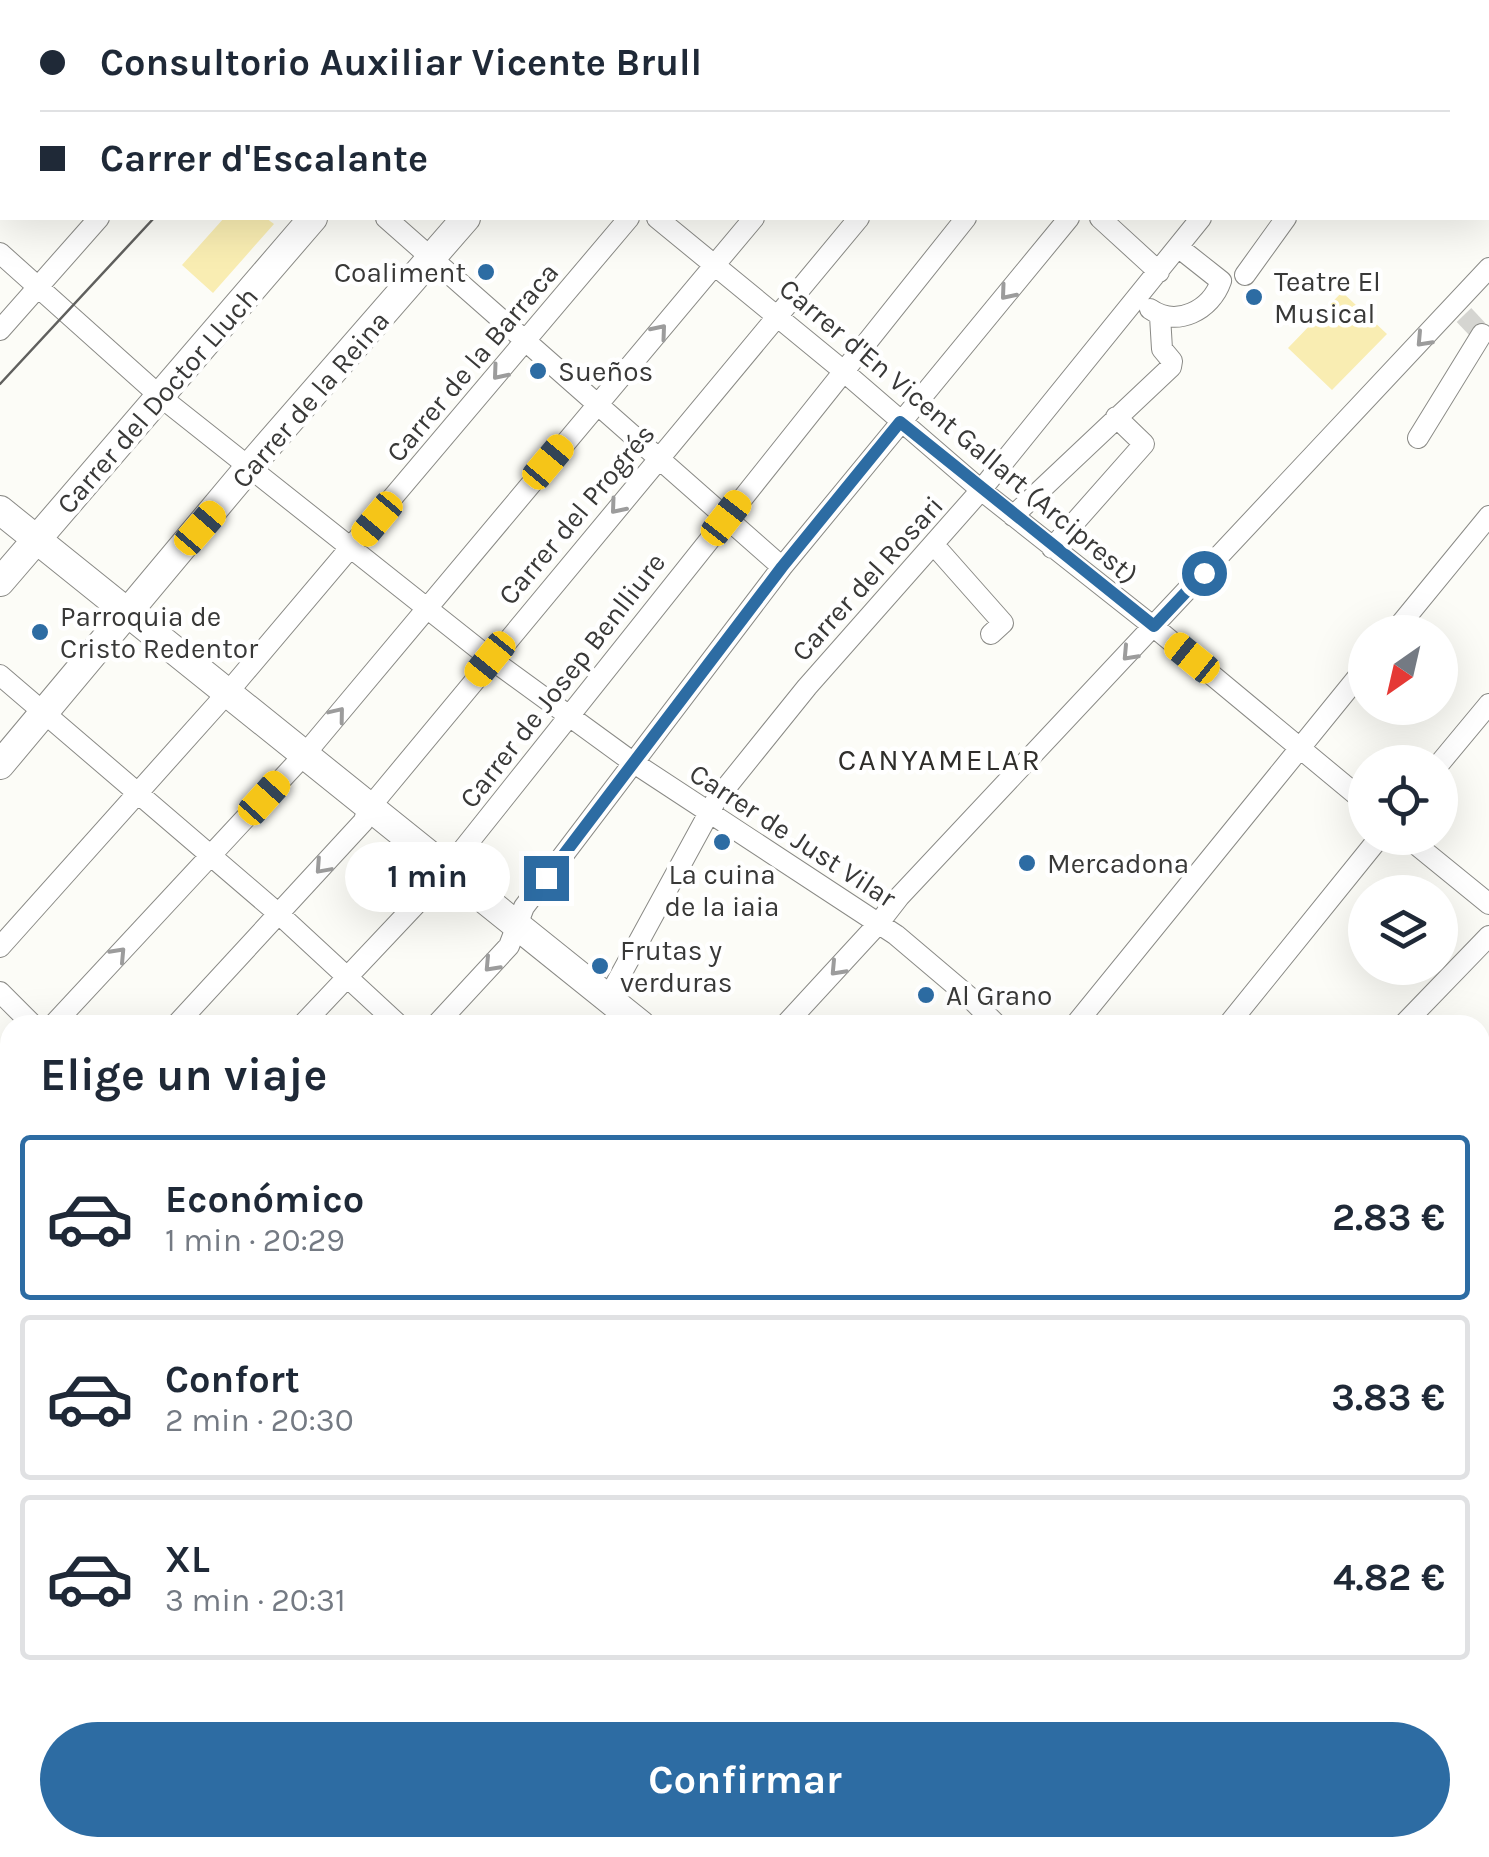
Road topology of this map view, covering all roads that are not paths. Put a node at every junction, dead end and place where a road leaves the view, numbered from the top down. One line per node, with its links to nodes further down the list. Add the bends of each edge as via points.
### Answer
1 (97, 220): 21 (street)
2 (312, 220): 29 (street, Carrer del Doctor Lluch)
3 (388, 220): 16 (street)
4 (464, 220): 16 (street, Carrer de la Reina)
5 (627, 220): 27 (street, Carrer de la Barraca)
6 (659, 220): 17 (street, Carrer d'En Vicent Gallart (Arciprest))
7 (752, 220): 17 (street)
8 (857, 220): 23 (street, Carrer del Progrés)
9 (964, 220): 28 (street, Carrer de Josep Benlliure)
10 (1067, 220): 32 (street, one-way to 32)
11 (1102, 220): 19 (street)
12 (1198, 220): 14 (street, Carrer del Rosari)
13 (1285, 220): 20 (street)
14 (1178, 247): 19 (street, Carrer del Rosari); 24 (street, via 1221,280 1194,312)
15 (0, 253): 21 (street, Carrer de Just Vilar)
16 (432, 258): 27 (street); 35 (street, Carrer de la Reina)
17 (714, 266): 23 (street, Carrer d'En Vicent Gallart (Arciprest)); 30 (street, one-way to 17)
18 (1489, 268): 50 (street, one-way to 50, via 1460,310)
19 (1159, 272): 22 (street, Carrer del Rosari)
20 (1245, 275)
21 (38, 285): 25 (street); 29 (street, Carrer de Just Vilar)
22 (1136, 299): 24 (street); 36 (street, Carrer del Rosari)
23 (776, 316): 28 (street, Carrer d'En Vicent Gallart (Arciprest)); 34 (street, Carrer del Progrés)
24 (1160, 316): 31 (street, via 1162,349 1171,367)
25 (0, 330)
26 (1482, 334): 33 (street)
27 (526, 341): 30 (street); 44 (street, Carrer de la Barraca, one-way to 44)
28 (842, 372): 32 (street, Carrer d'En Vicent Gallart (Arciprest)); 40 (street, Carrer de Josep Benlliure)
29 (162, 398): 35 (street, Carrer de Just Vilar); 41 (street, Carrer del Doctor Lluch)
30 (597, 404): 34 (street); 47 (street)
31 (1116, 418): 38 (street); 43 (street, via 1144,444)
32 (900, 422): 36 (street, Carrer d'En Vicent Gallart (Arciprest)); 45 (street)
33 (1418, 438)
34 (658, 458): 40 (street); 52 (street, Carrer del Progrés, one-way to 52)
35 (250, 466): 44 (street, Carrer de Just Vilar); 48 (street, Carrer de la Reina)
36 (981, 490): 38 (street, Carrer d'En Vicent Gallart (Arciprest)); 42 (street, Carrer del Rosari)
37 (0, 510): 41 (street)
38 (1012, 516): 43 (street, Carrer d'En Vicent Gallart (Arciprest))
39 (1489, 516): 49 (street)
40 (726, 518): 45 (street); 58 (street, Carrer de Josep Benlliure)
41 (36, 539): 46 (street, Carrer del Doctor Lluch); 48 (street)
42 (934, 545): 51 (street, via 1003,623); 67 (street, Carrer del Rosari, via 807,687)
43 (1052, 548): 50 (street, Carrer d'En Vicent Gallart (Arciprest))
44 (352, 549): 47 (street, Carrer de Just Vilar); 55 (street, Carrer de la Barraca)
45 (782, 567): 62 (street)
46 (0, 582)
47 (425, 608): 52 (street, Carrer de Just Vilar); 61 (street, one-way to 47)
48 (128, 612): 55 (street); 57 (street, Carrer de la Reina)
49 (1408, 615)
50 (1154, 626): 60 (street, Carrer d'En Vicent Gallart (Arciprest)); 74 (street, one-way to 74)
51 (991, 634)
52 (490, 659): 58 (street, Carrer de Just Vilar); 66 (street, Carrer del Progrés)
53 (0, 676): 57 (street)
54 (1348, 689): 60 (street)
55 (230, 692): 61 (street); 65 (street, Carrer de la Barraca)
56 (1489, 704): 59 (street)
57 (44, 713): 63 (street, Carrer de la Reina); 65 (street)
58 (568, 718): 62 (street, Carrer de Just Vilar); 71 (street, Carrer de Josep Benlliure)
59 (1455, 745)
60 (1300, 747): 64 (street, Carrer d'En Vicent Gallart (Arciprest)); 90 (street)
61 (305, 754): 66 (street); 70 (street)
62 (632, 761): 67 (street, Carrer de Just Vilar); 75 (street, via 524,907)
63 (0, 765)
64 (1348, 788)
65 (138, 793): 70 (street); 77 (street, Carrer de la Barraca)
66 (370, 807): 71 (street); 73 (street, Carrer del Progrés, one-way to 73)
67 (708, 812): 74 (street, Carrer de Just Vilar); 80 (street, Carrer del Rosari)
68 (1365, 855): 91 (street)
69 (1429, 855): 72 (street)
70 (212, 856): 73 (street); 82 (street, one-way to 70)
71 (447, 869): 75 (street); 78 (street, Carrer de Josep Benlliure)
72 (1489, 904)
73 (280, 915): 78 (street); 83 (street, Carrer del Progrés)
74 (878, 924): 88 (street, one-way to 88); 89 (street, Carrer de Just Vilar)
75 (518, 926): 80 (street); 86 (street, one-way to 86, via 509,946)
76 (1489, 936): 92 (street)
77 (0, 947)
78 (347, 977): 84 (street, Carrer de Josep Benlliure); 85 (street)
79 (0, 992): 81 (street)
80 (608, 998): 87 (street)
81 (23, 1015)
82 (61, 1015)
83 (185, 1015)
84 (311, 1015)
85 (388, 1015)
86 (445, 1015)
87 (629, 1015)
88 (794, 1015)
89 (987, 1015)
90 (1082, 1015)
91 (1236, 1015)
92 (1413, 1015)

